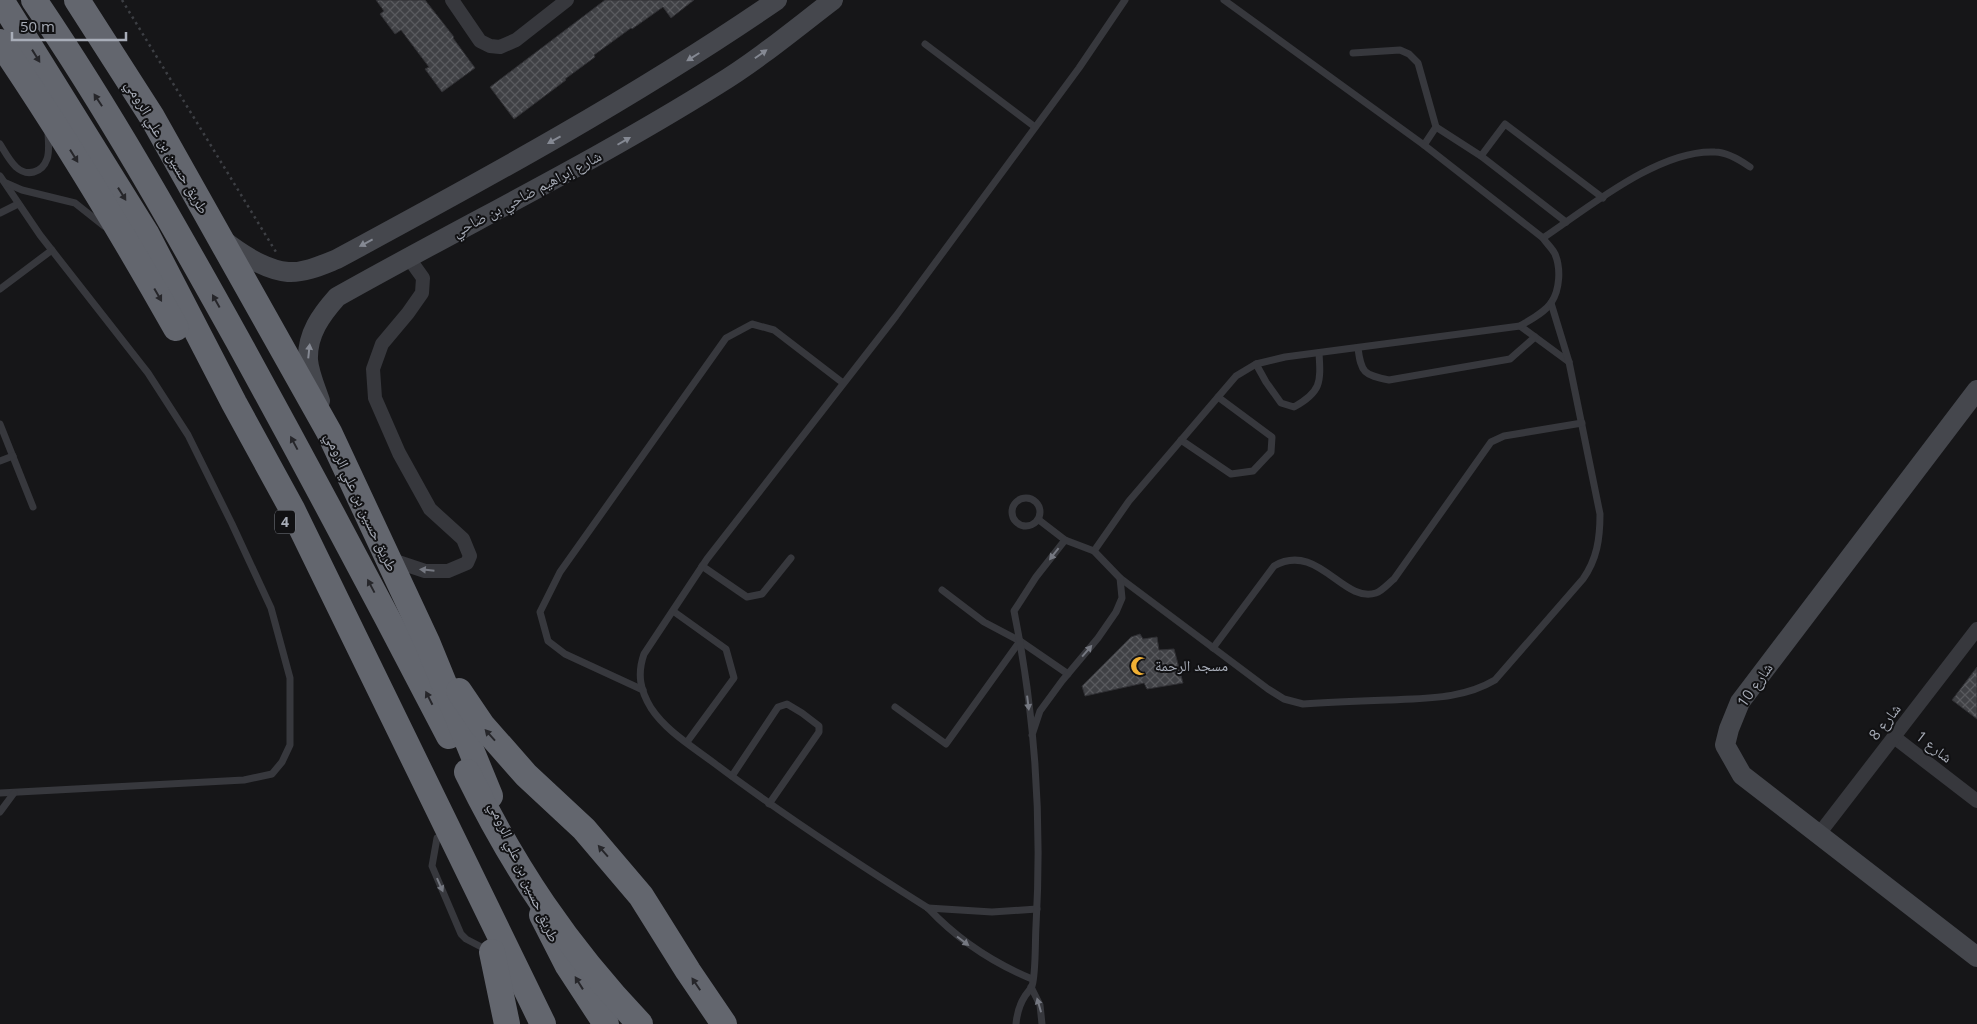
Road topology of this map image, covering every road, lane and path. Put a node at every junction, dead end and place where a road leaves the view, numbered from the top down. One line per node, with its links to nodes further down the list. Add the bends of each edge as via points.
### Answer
1 (1, 0): 87 (highway, one-way to 87, via 146,233 292,508)
2 (34, 0): 88 (highway, one-way to 2, bridge, via 601,981 539,900 503,842 301,456 185,246 107,114)
3 (77, 0): 27 (highway, طريق حسين بن علي الرومي, via 152,117)
4 (122, 0): 32 (path)
5 (452, 0): 6 (street, via 480,41 500,47 516,40)
6 (567, 0)
7 (778, 0): 26 (street, one-way to 26, via 628,97)
8 (833, 0): 30 (street, شارع إبراهيم ضاحي بن ضاحي, one-way to 8, via 561,177 719,84)
9 (1125, 0): 15 (lane)
10 (1224, 0): 18 (lane)
11 (0, 42): 14 (highway, 4)
12 (925, 44): 15 (lane)
13 (1353, 53): 16 (lane, via 1400,50 1410,54 1418,63)
14 (49, 115): 17 (lane, via 48,156 39,170 21,171); 31 (highway, 4, one-way to 31)
15 (1035, 127): 41 (lane, via 896,316)
16 (1436, 127): 18 (lane); 19 (lane)
17 (0, 144)
18 (1424, 145): 28 (lane)
19 (1481, 156): 22 (lane, via 1505,124); 25 (lane)
20 (1750, 167): 22 (lane, via 1716,152 1688,154 1647,169)
21 (2, 179): 23 (lane); 31 (lane, via 22,190 75,203 96,219)
22 (1603, 198): 25 (lane)
23 (18, 204): 24 (lane); 29 (lane)
24 (0, 213)
25 (1566, 222): 28 (lane)
26 (395, 228): 30 (street, via 394,240); 32 (street, one-way to 32, via 312,269)
27 (218, 235): 32 (street, via 236,251 264,265); 46 (highway, طريق حسين بن علي الرومي)
28 (1543, 238): 34 (lane, via 1555,253 1559,268 1558,287)
29 (52, 250): 33 (lane); 73 (lane, via 153,381 188,435 232,524 271,608 290,678 290,745 272,774 244,780)
30 (408, 257): 46 (street, شارع إبراهيم ضاحي بن ضاحي, one-way to 30, via 308,361 310,337 320,315 337,297); 56 (street, one-way to 56, via 422,278 422,293 382,344 373,370 375,398 399,453 430,509 463,539 470,556 467,563 448,571 425,571)
31 (142, 268): 80 (highway, 4, one-way to 80, via 281,515)
32 (289, 272)
33 (0, 289)
34 (1551, 303): 35 (lane, via 1535,318); 39 (lane)
35 (1520, 326): 36 (lane); 37 (lane)
36 (1535, 337): 37 (lane, via 1510,359 1389,380 1369,376 1360,366); 39 (lane)
37 (1358, 348): 38 (lane)
38 (1319, 353): 40 (lane); 40 (lane, via 1321,377 1311,398 1294,408 1280,403)
39 (1570, 362): 44 (lane)
40 (1256, 364): 43 (lane, via 1236,376)
41 (843, 382): 57 (lane); 66 (lane, via 774,330 752,324 726,338 560,572 540,612 548,641 565,654)
42 (1977, 390): 77 (street, شارع 10, via 1740,702 1729,728 1725,745 1742,775)
43 (1218, 397): 48 (lane); 48 (lane, via 1272,437 1271,452 1253,471 1231,474)
44 (1582, 423): 64 (lane, via 1504,436 1491,442 1394,579 1377,593 1356,592 1306,562 1282,561 1274,566); 64 (lane, via 1600,514 1600,534 1592,567 1494,680 1480,689 1438,698 1303,704 1284,699)
45 (0, 424): 47 (lane)
46 (329, 432): 56 (highway, طريق حسين بن علي الرومي)
47 (2, 438): 49 (lane)
48 (1182, 440): 54 (lane, via 1129,502)
49 (13, 456): 50 (lane); 51 (lane)
50 (0, 461)
51 (33, 507)
52 (1038, 520): 52 (lane, via 1041,512 1032,498 1024,497 1012,507 1012,516 1017,523 1032,525); 53 (lane)
53 (1064, 540): 54 (lane); 62 (lane, one-way to 62, via 1014,611)
54 (1094, 551): 58 (lane)
55 (790, 558): 57 (lane, via 762,594 747,597)
56 (388, 559): 63 (highway, طريق حسين بن علي الرومي)
57 (702, 566): 60 (lane)
58 (1120, 578): 64 (lane); 65 (lane, one-way to 58, via 1116,612 1122,598)
59 (942, 590): 62 (lane, via 984,622)
60 (673, 611): 66 (lane, via 644,654 639,669); 70 (lane, via 726,649 734,678)
61 (1975, 635): 69 (street, شارع 8)
62 (1020, 641): 65 (lane); 67 (lane, via 946,744); 68 (lane, one-way to 68)
63 (427, 642): 84 (highway, طريق حسين بن علي الرومي, one-way to 63, via 548,929); 89 (highway, one-way to 63, via 641,896 584,829 526,775 482,725)
64 (1213, 648)
65 (1068, 674): 68 (lane, via 1040,711)
66 (642, 690): 70 (lane, via 652,709)
67 (895, 707)
68 (1032, 735): 79 (lane)
69 (1894, 737): 74 (street, شارع 1); 77 (street, شارع 8)
70 (687, 742): 71 (lane)
71 (732, 776): 75 (lane); 75 (lane, via 778,707 787,704 802,713 819,726 818,732)
72 (0, 793): 73 (lane)
73 (14, 793): 76 (lane)
74 (1977, 801)
75 (769, 804): 78 (lane)
76 (0, 812)
77 (1819, 834): 81 (street, شارع 10)
78 (928, 908): 79 (lane, via 992,912); 82 (lane, one-way to 82, via 975,950 1012,971)
79 (1037, 909): 82 (lane)
80 (492, 952): 85 (highway); 86 (highway, 4)
81 (1977, 957)
82 (1032, 978): 83 (lane)
83 (1032, 987): 90 (lane, via 1017,1010); 91 (lane, one-way to 83, via 1040,1005)
84 (604, 1023)
85 (507, 1024)
86 (528, 1024)
87 (542, 1024)
88 (640, 1024)
89 (724, 1024)
90 (1016, 1024)
91 (1042, 1024)

